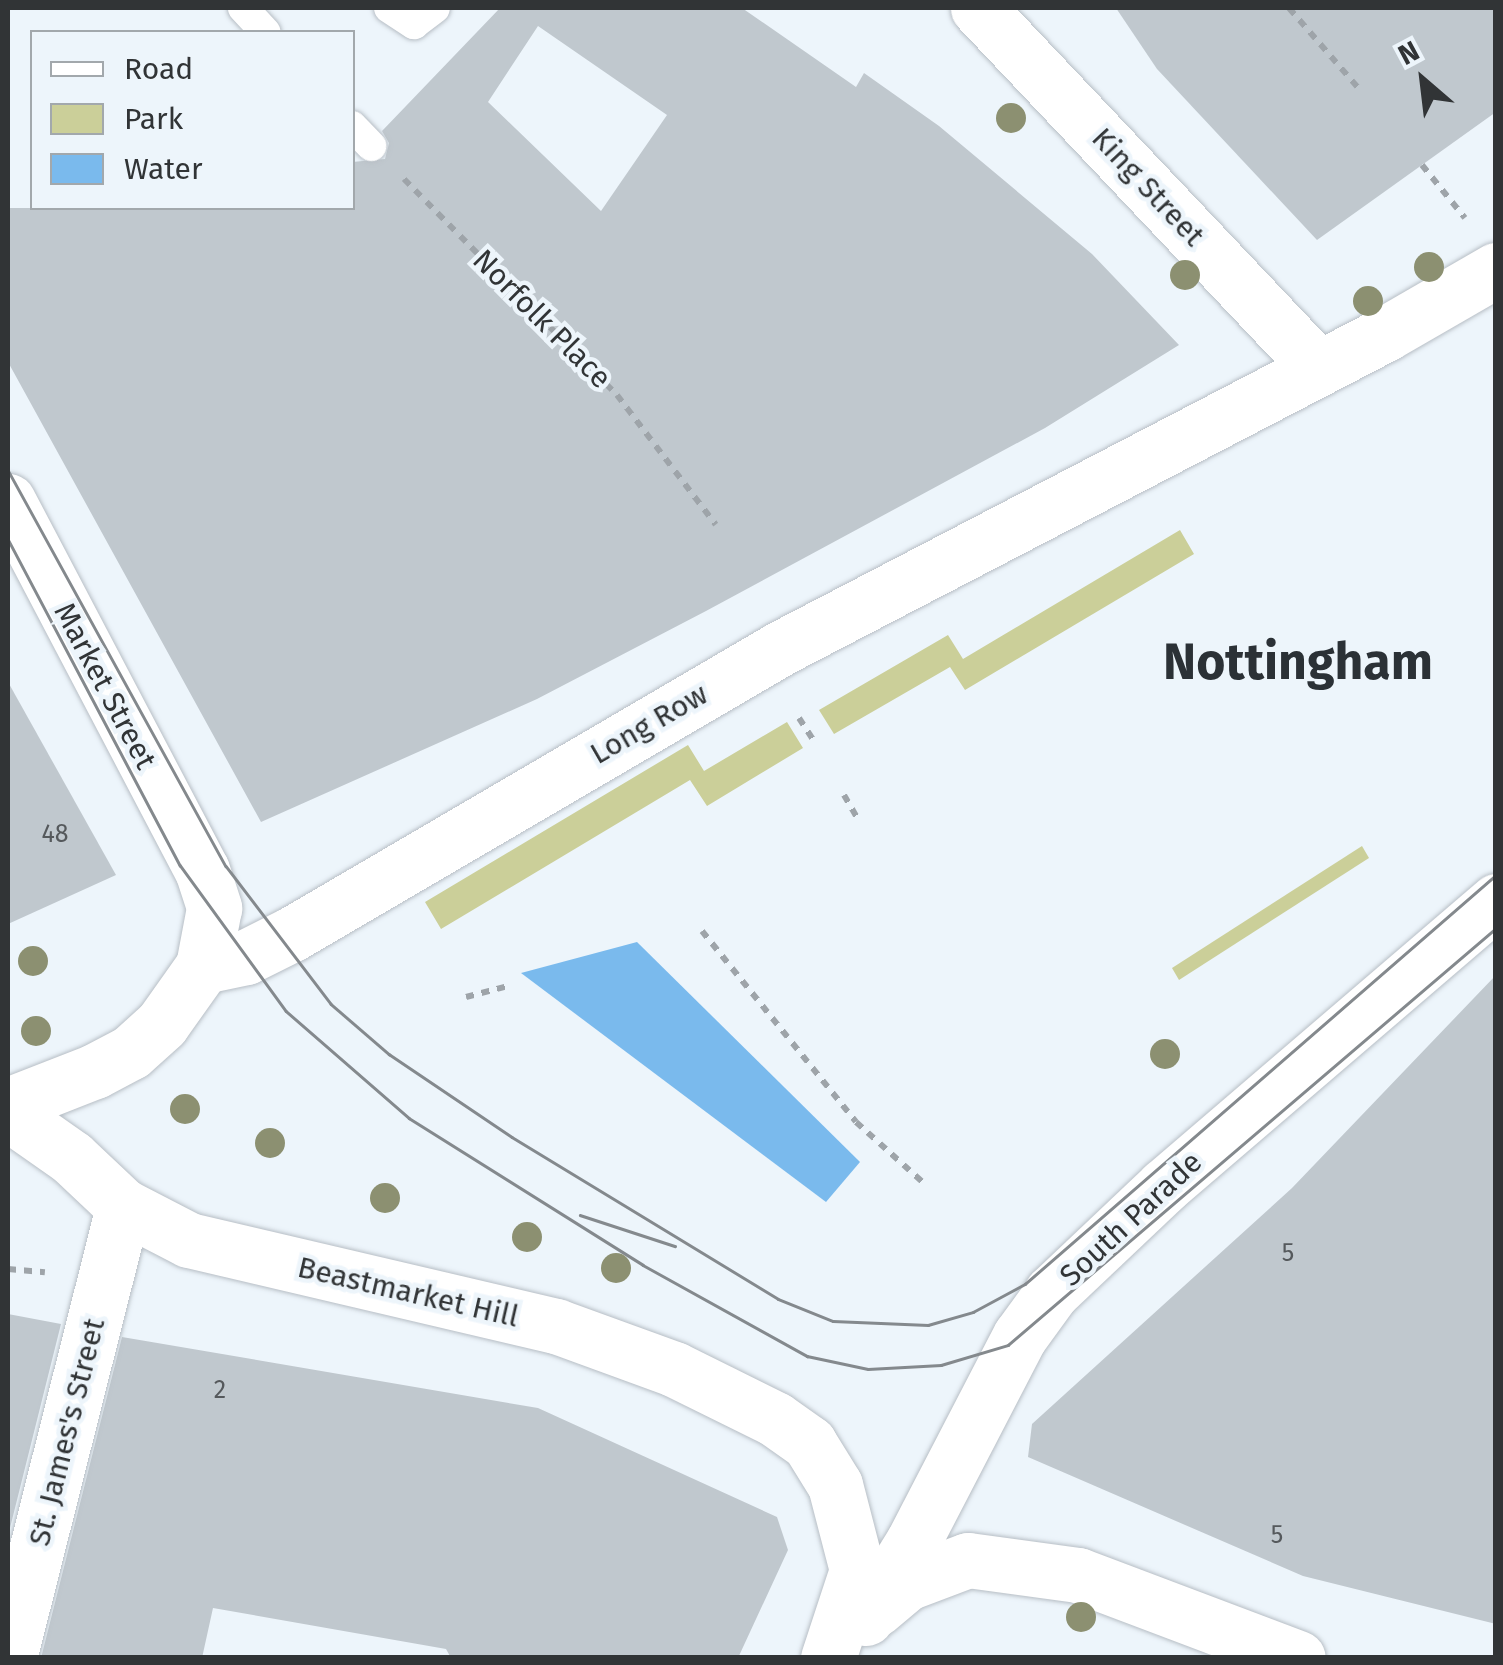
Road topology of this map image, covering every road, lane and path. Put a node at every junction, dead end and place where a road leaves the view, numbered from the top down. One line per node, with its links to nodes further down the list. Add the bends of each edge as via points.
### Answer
1 (243, 8): 6 (lane)
2 (389, 8): 3 (lane, via 414,24)
3 (435, 8)
4 (978, 8): 11 (street, King Street)
5 (1290, 8): 7 (path)
6 (263, 30)
7 (1360, 90)
8 (362, 136): 13 (path, Norfolk Place, via 617,395)
9 (1422, 165): 10 (path)
10 (1483, 248): 11 (street, Long Row)
11 (1318, 367): 21 (street, Long Row, via 782,648)
12 (8, 501): 18 (street, Market Street)
13 (716, 525)
14 (800, 718): 15 (path)
15 (815, 743)
16 (844, 795): 17 (path)
17 (858, 819)
18 (202, 870): 21 (street, Market Street, via 236,906); 22 (street, Market Street, via 214,908)
19 (1496, 902): 29 (street, South Parade, via 1164,1186 1052,1292 1020,1336 914,1542)
20 (702, 931): 27 (path, via 874,1143)
21 (292, 934): 22 (street, Long Row, via 246,957)
22 (203, 966): 25 (street, via 162,1024 131,1052)
23 (508, 986): 24 (path)
24 (466, 997)
25 (8, 1105)
26 (8, 1113): 28 (street, Beastmarket Hill, via 72,1158)
27 (926, 1184)
28 (123, 1206): 30 (street, St. James's Street); 31 (street, Beastmarket Hill, via 189,1240 556,1326 741,1399 798,1434 835,1485 857,1570)
29 (854, 1638): 32 (street, via 907,1583 968,1560 1078,1575)
30 (9, 1658)
31 (828, 1658)
32 (1298, 1658)

